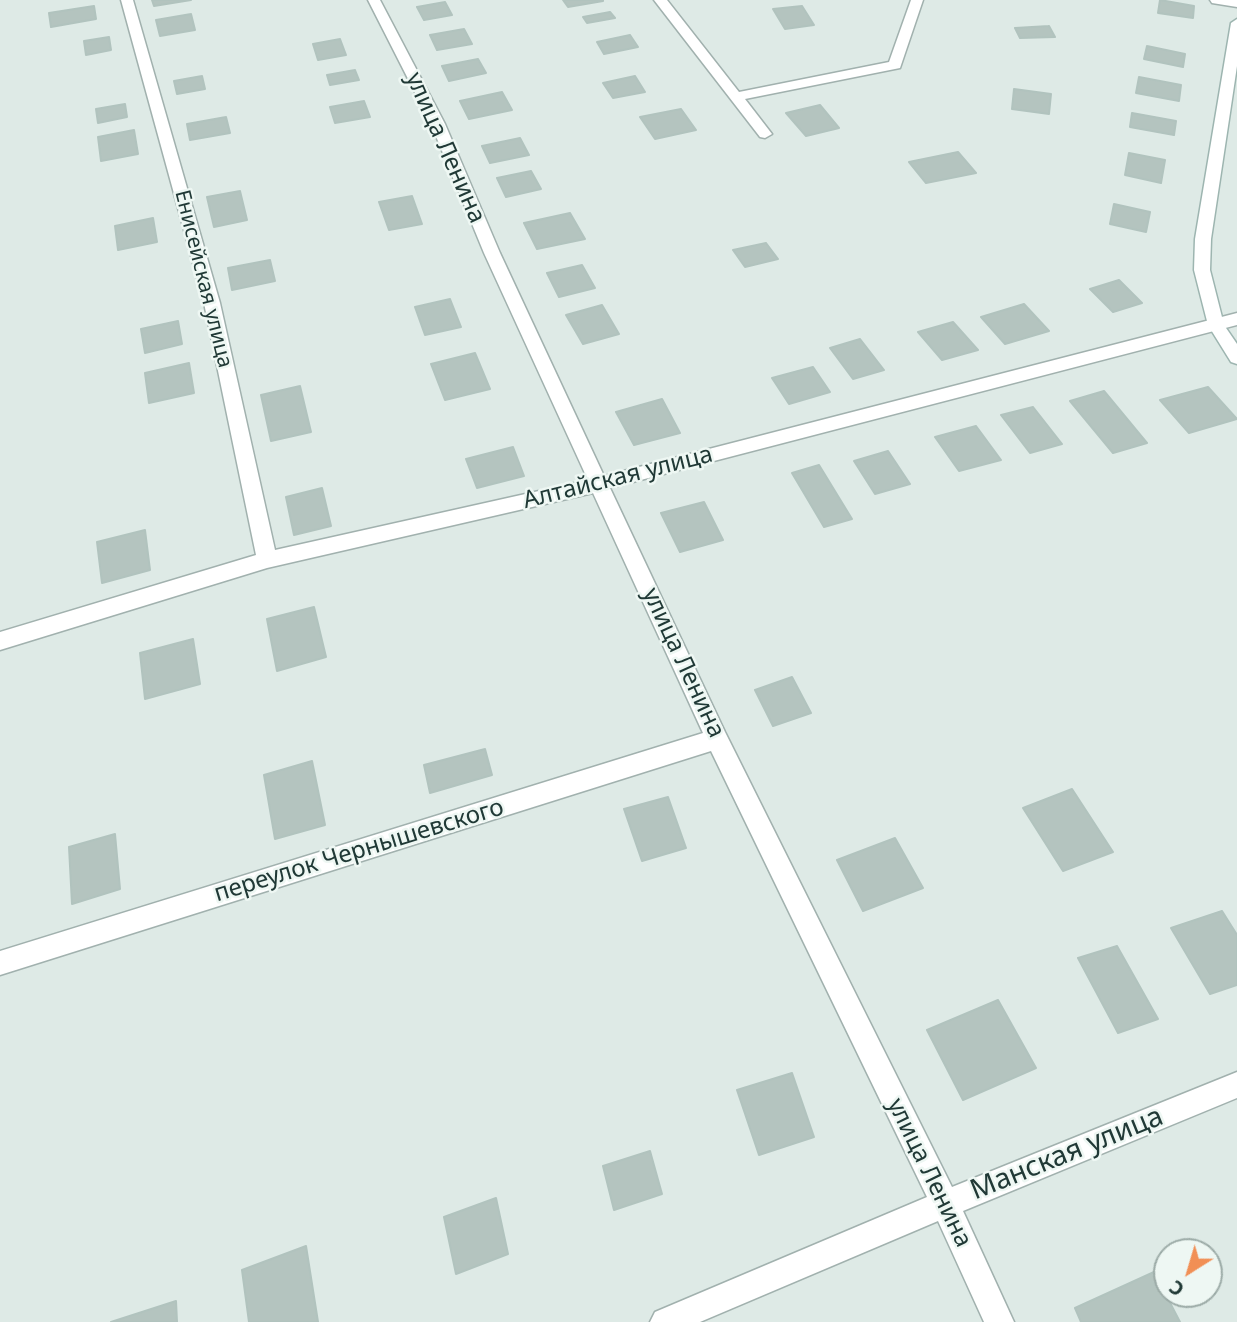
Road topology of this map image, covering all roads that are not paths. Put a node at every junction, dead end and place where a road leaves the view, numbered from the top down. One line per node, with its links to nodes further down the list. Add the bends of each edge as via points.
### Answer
1 (127, 0): 14 (street, Енисейская улица, via 212,303)
2 (374, 0): 13 (street, улица Ленина, via 438,124 492,253)
3 (660, 0): 8 (street)
4 (917, 0): 8 (street, via 895,65)
5 (1216, 0): 6 (street)
6 (1237, 3)
7 (1237, 23): 11 (street, via 1203,239 1202,270)
8 (736, 97): 9 (street)
9 (765, 134)
10 (1237, 319): 11 (street, Алтайская улица)
11 (1216, 325): 12 (street); 13 (street, Алтайская улица)
12 (1237, 358)
13 (600, 484): 14 (street, Алтайская улица); 16 (street, улица Ленина)
14 (267, 560): 15 (street, Алтайская улица)
15 (0, 641)
16 (717, 739): 17 (street, переулок Чернышевского); 19 (street, улица Ленина)
17 (0, 963)
18 (1237, 1086): 19 (street, Манская улица)
19 (945, 1204): 20 (street, Манская улица); 21 (street, улица Ленина)
20 (665, 1322)
21 (999, 1322)

